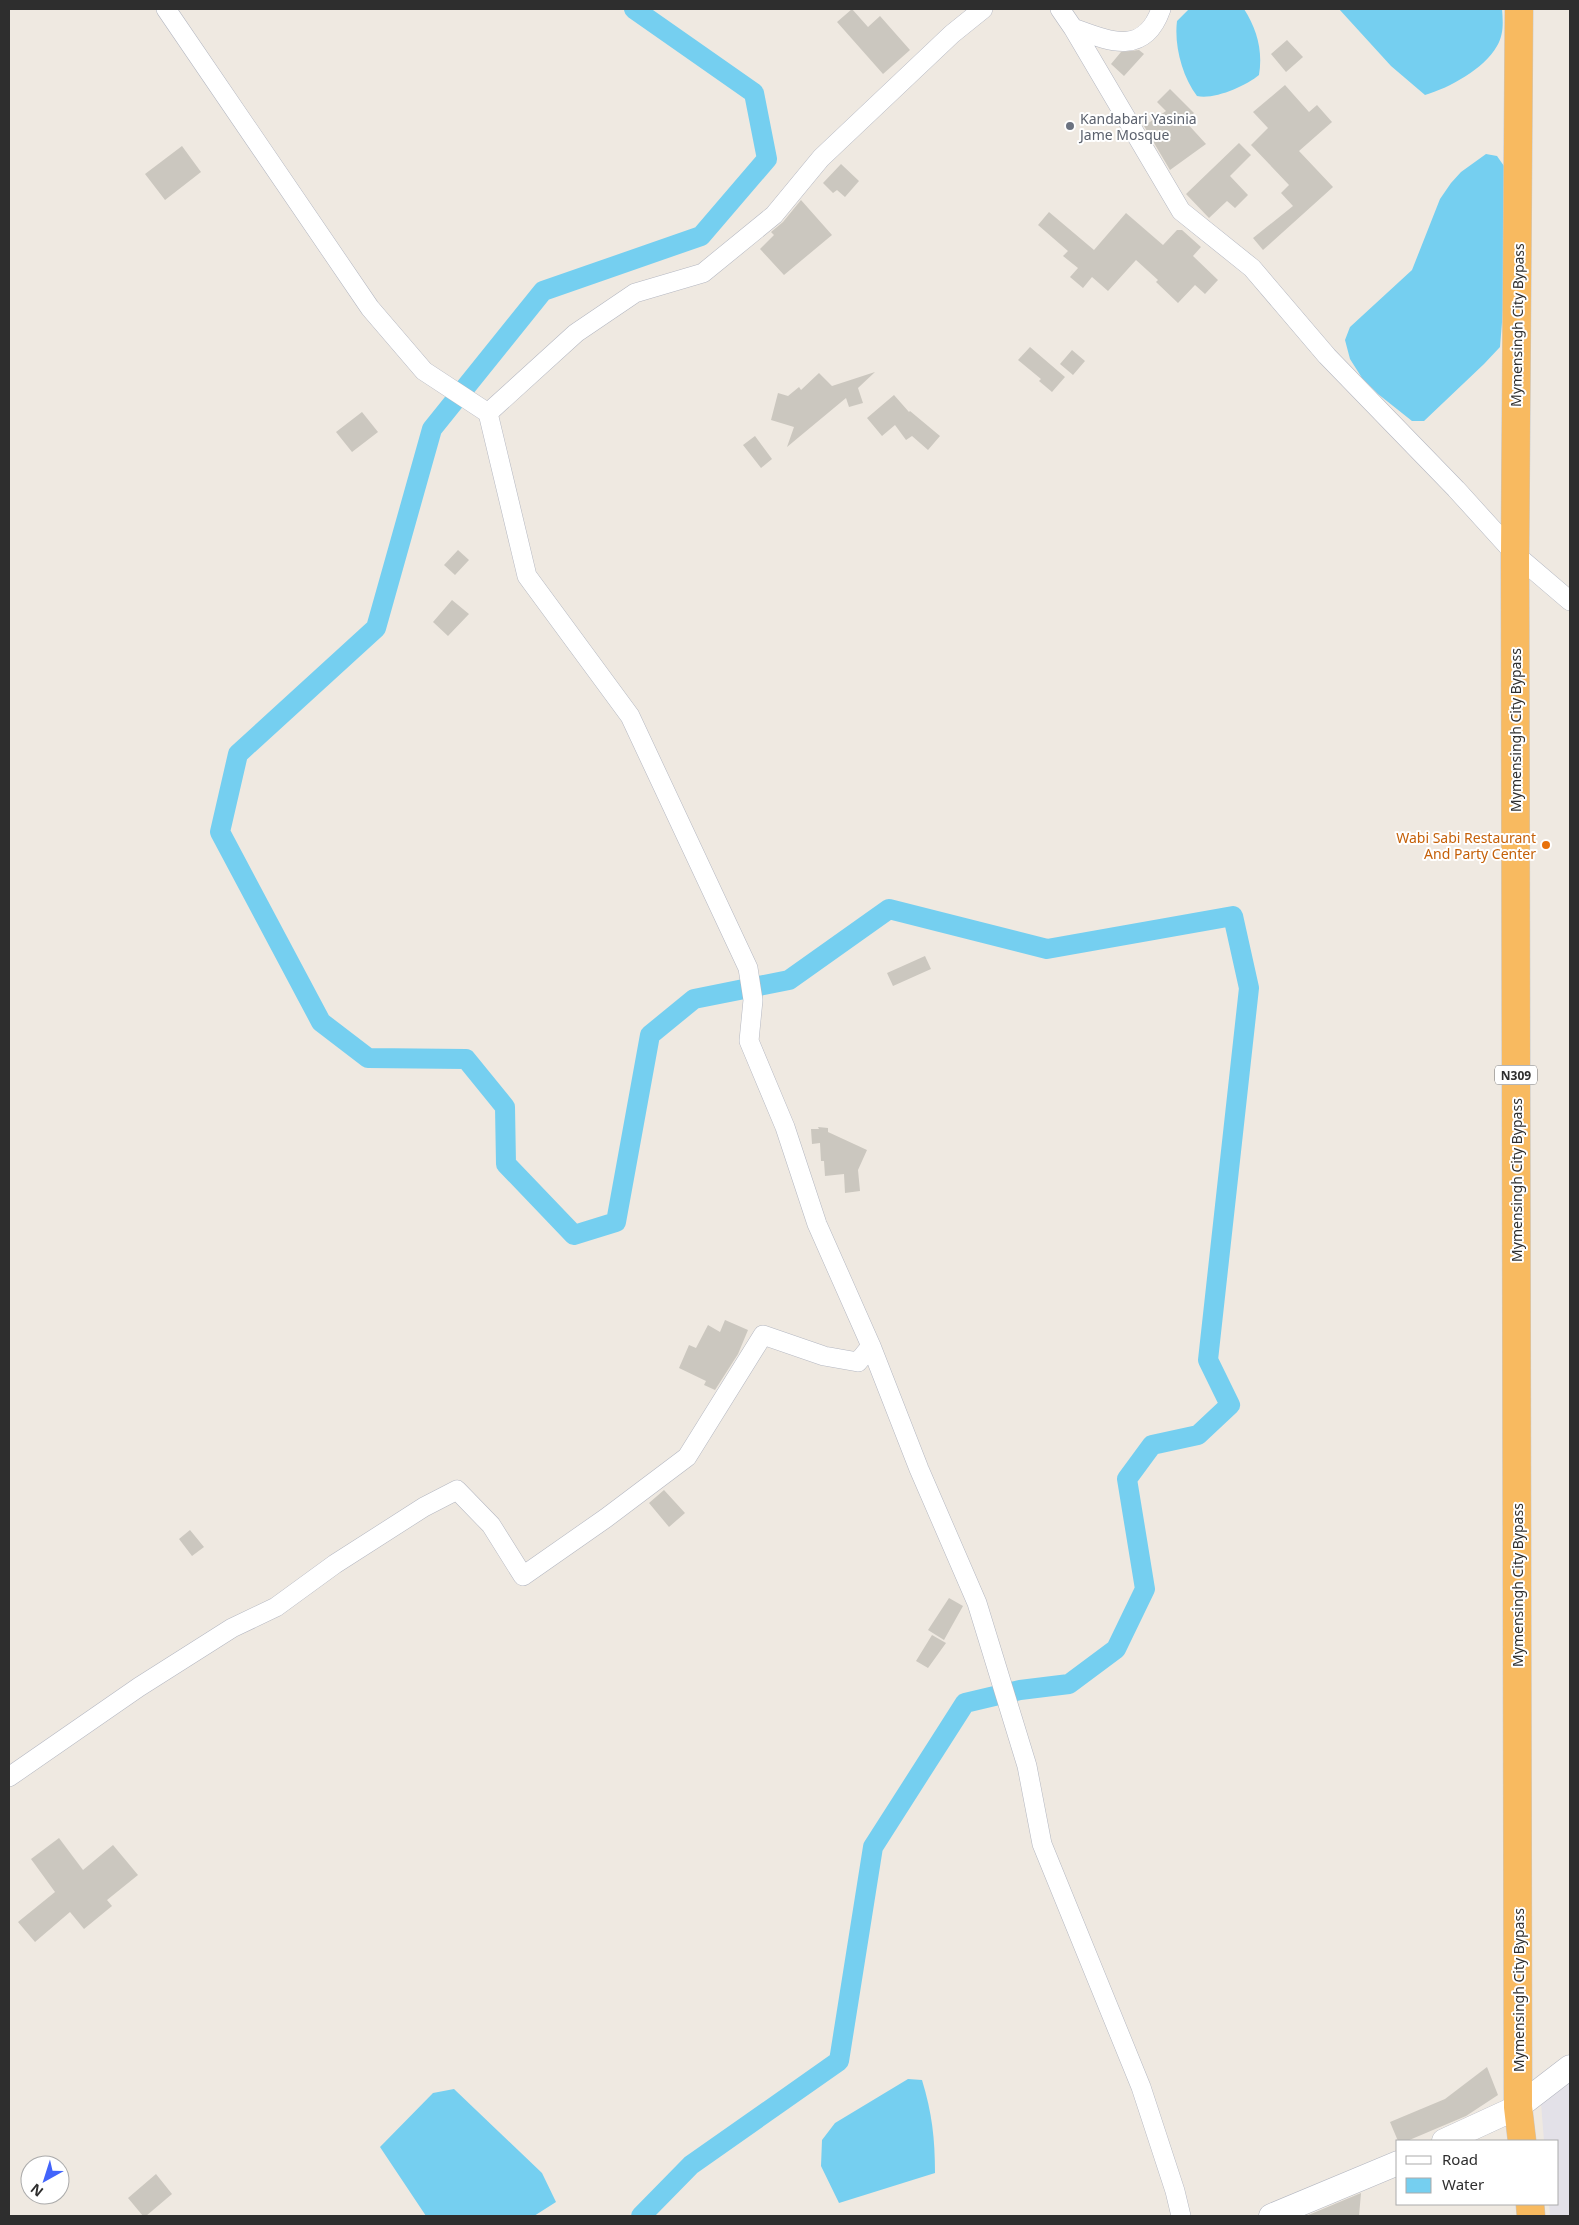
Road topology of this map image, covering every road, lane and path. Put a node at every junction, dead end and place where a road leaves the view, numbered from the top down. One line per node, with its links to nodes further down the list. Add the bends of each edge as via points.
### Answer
1 (166, 9): 7 (street, via 370,308 426,372)
2 (983, 9): 7 (street, via 952,34 821,158 774,215 704,273 635,293 576,333)
3 (1060, 9): 6 (street)
4 (1160, 9): 6 (street, via 1155,25 1138,39 1113,42)
5 (1519, 9): 8 (highway, Mymensingh City Bypass / N309)
6 (1073, 28): 8 (street, via 1181,211 1252,268 1327,356)
7 (485, 411): 10 (street, via 527,576 630,716 748,968 752,1000 749,1041 784,1128 816,1224)
8 (1515, 554): 9 (street); 13 (highway, Mymensingh City Bypass / N309)
9 (1570, 601)
10 (871, 1346): 11 (street, via 858,1362 824,1356 763,1335 688,1457 523,1576 492,1525 457,1490 424,1507 335,1564 276,1607 232,1628); 17 (street, via 919,1469 977,1603 1027,1766 1042,1844 1141,2087)
11 (9, 1777)
12 (1570, 2067): 13 (street)
13 (1518, 2107): 14 (street); 15 (highway, Mymensingh City Bypass / N309)
14 (1446, 2140)
15 (1522, 2140)
16 (1396, 2164): 18 (street)
17 (1181, 2216)
18 (1271, 2216)

